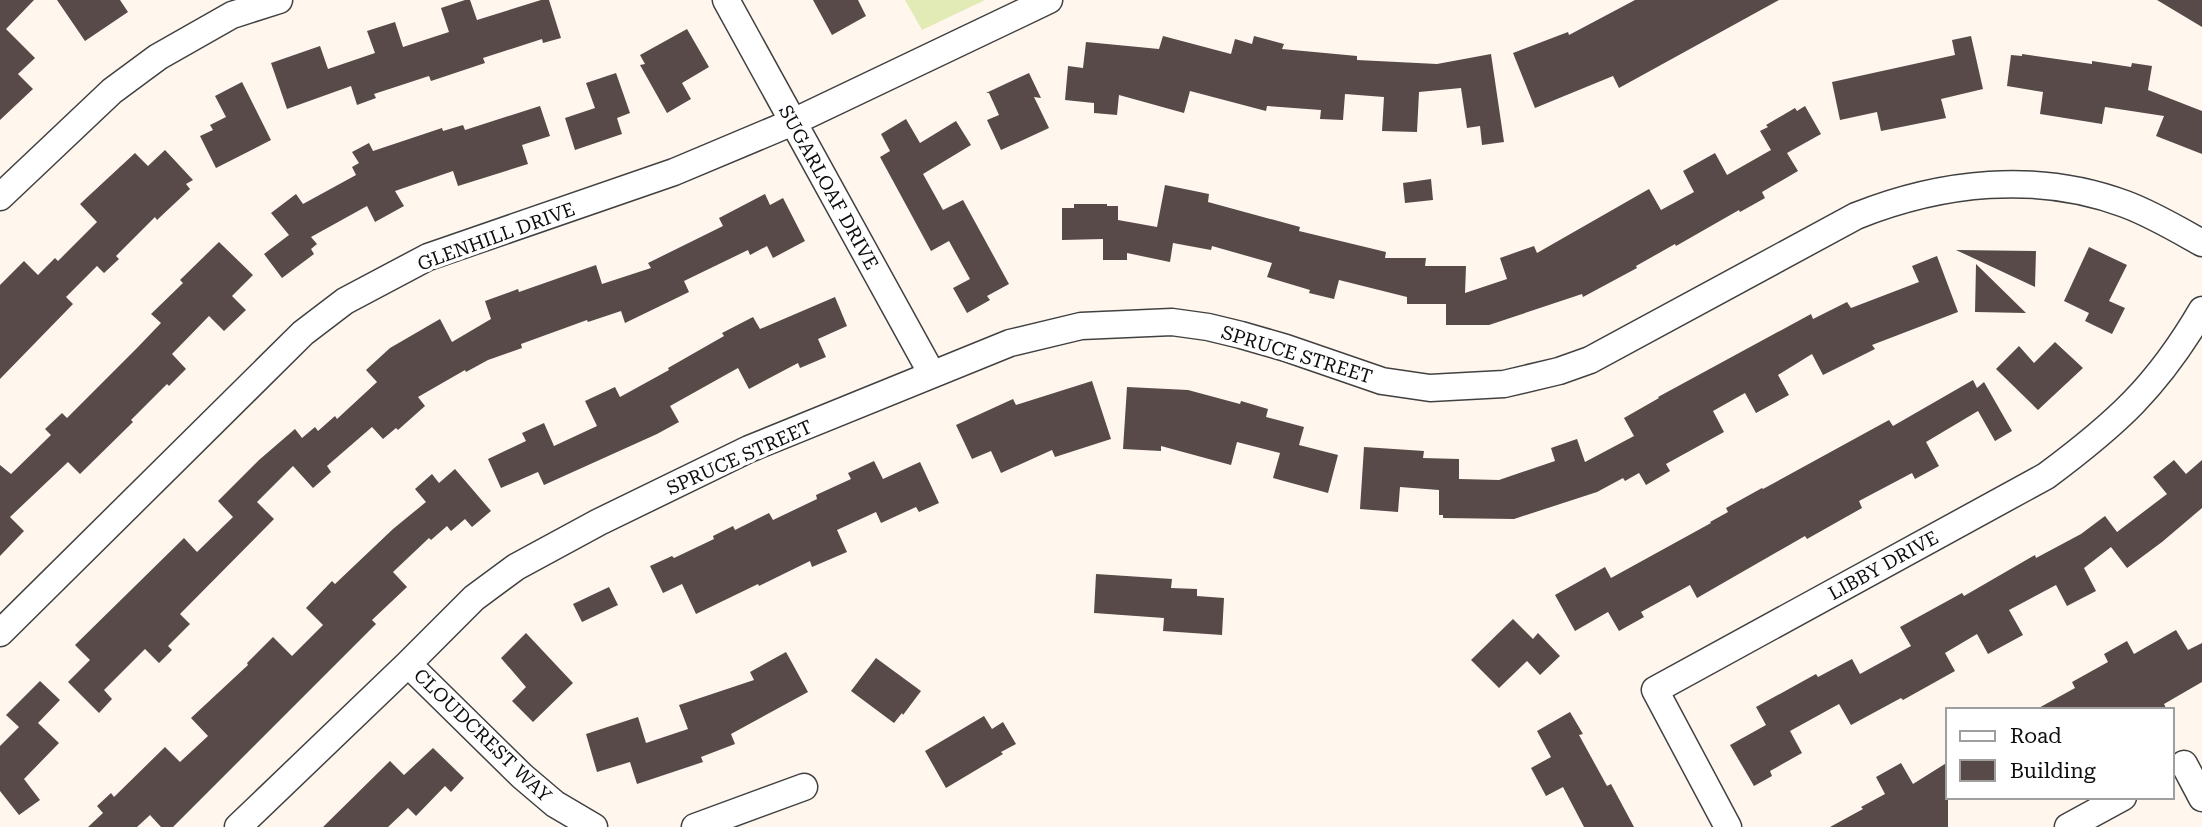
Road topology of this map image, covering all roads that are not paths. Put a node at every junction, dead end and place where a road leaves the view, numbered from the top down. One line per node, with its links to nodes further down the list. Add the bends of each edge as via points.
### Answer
1 (279, 0): 5 (street, via 232,15 158,57 112,91)
2 (726, 0): 4 (street, SUGARLOAF DRIVE)
3 (1049, 0): 4 (street, GLENHILL DRIVE)
4 (793, 122): 8 (street, SUGARLOAF DRIVE); 9 (street, GLENHILL DRIVE, via 674,172 428,257 345,301 303,333)
5 (0, 197)
6 (2202, 243): 8 (street, SPRUCE STREET, via 2149,214 2092,195 2044,186 1974,185 1920,195 1856,216 1590,360 1504,384 1430,388 1394,383 1241,335 1172,322 1055,331 1010,343)
7 (2202, 310): 18 (street, LIBBY DRIVE, via 2141,398 2046,476 1655,690)
8 (932, 374): 10 (street, SPRUCE STREET, via 749,449 551,547 474,598)
9 (0, 633)
10 (408, 664): 15 (street, SPRUCE STREET); 16 (street, CLOUDCREST WAY, via 522,776 555,804)
11 (2186, 763): 13 (street)
12 (804, 788): 17 (street)
13 (2202, 798)
14 (2119, 799): 19 (street)
15 (238, 827)
16 (594, 827)
17 (695, 827)
18 (1728, 827)
19 (2068, 827)

